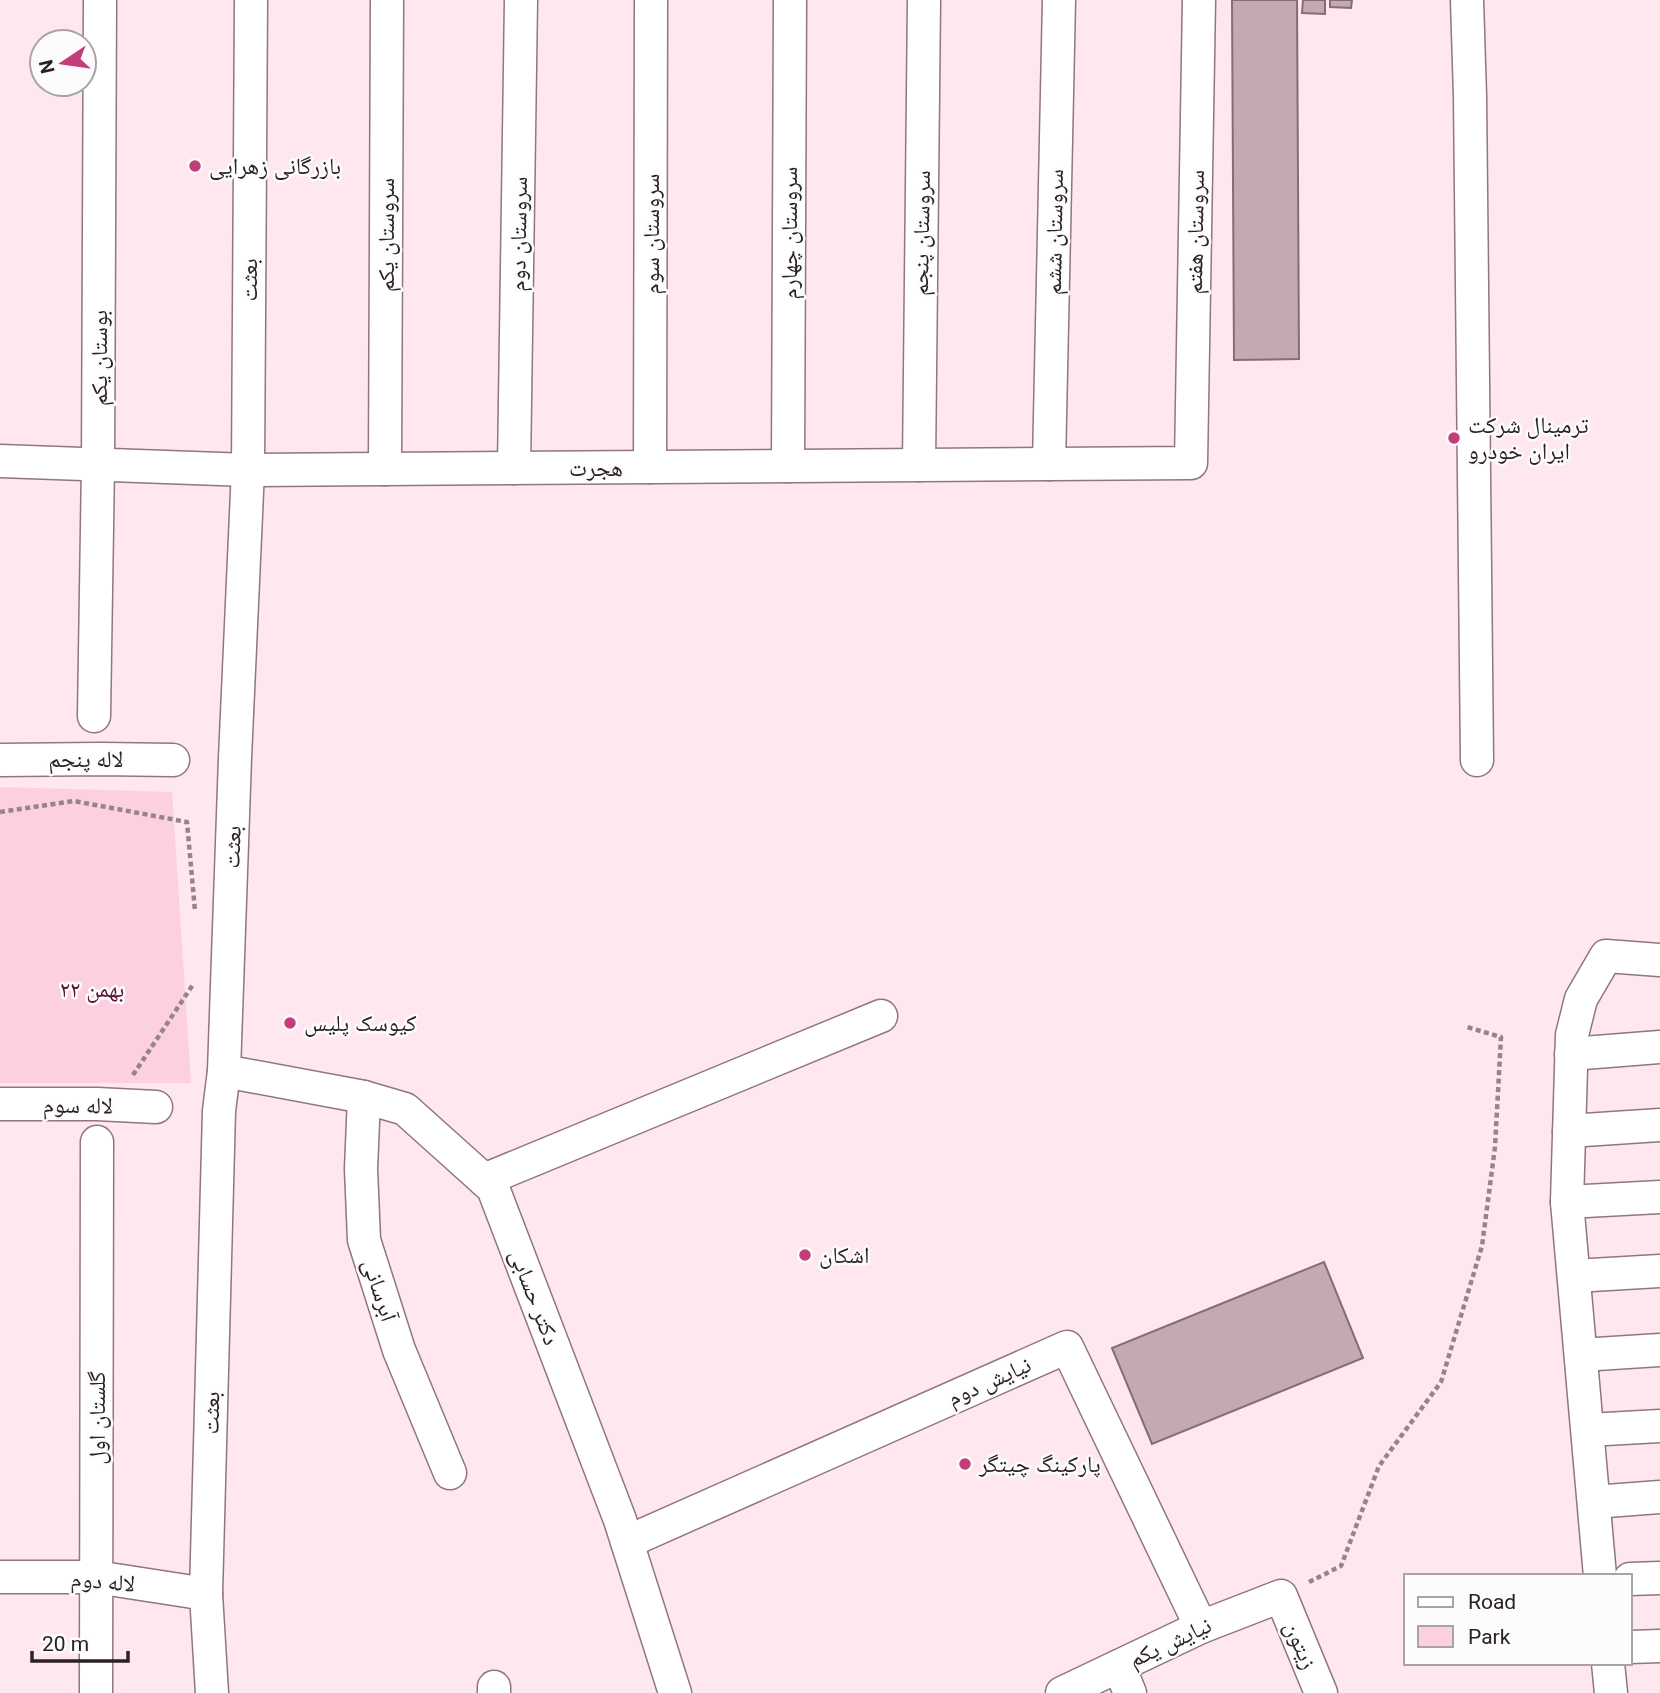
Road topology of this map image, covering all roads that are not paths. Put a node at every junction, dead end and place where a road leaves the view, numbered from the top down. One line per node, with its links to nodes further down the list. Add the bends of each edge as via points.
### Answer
1 (100, 0): 14 (street, بوستان یکم)
2 (251, 0): 20 (street, بعثت)
3 (387, 0): 19 (street, سروستان یکم)
4 (521, 0): 18 (street, سروستان دوم)
5 (651, 0): 17 (street, سروستان سوم)
6 (790, 0): 15 (street, سروستان چهارم)
7 (924, 0): 16 (street, سروستان پنجم)
8 (1059, 0): 13 (street, سروستان ششم)
9 (1199, 0): 12 (street, سروستان هفتم)
10 (1467, 0): 24 (street)
11 (0, 461): 14 (street, هجرت)
12 (1191, 463): 13 (street, هجرت)
13 (1049, 464): 16 (street, هجرت)
14 (98, 465): 20 (street, هجرت); 21 (street, بوستان یکم)
15 (788, 466): 16 (street, هجرت); 17 (street, هجرت)
16 (919, 466)
17 (650, 467): 18 (street, هجرت)
18 (514, 468): 19 (street, هجرت)
19 (385, 469): 20 (street, هجرت)
20 (248, 470): 29 (street, بعثت)
21 (94, 716)
22 (0, 760): 23 (street, لاله پنجم)
23 (173, 760)
24 (1477, 760)
25 (1660, 960): 28 (street, via 1606,956 1581,999)
26 (881, 1016): 36 (street)
27 (1660, 1047): 28 (street)
28 (1571, 1054): 34 (street)
29 (224, 1071): 30 (street, دکتر حسابی); 54 (street, بعثت, via 219,1111)
30 (364, 1097): 36 (street, دکتر حسابی, via 405,1109); 45 (street, آبرسانی, via 364,1240 399,1350)
31 (0, 1104): 32 (street, لاله سوم)
32 (156, 1107)
33 (1660, 1125): 34 (street)
34 (1569, 1130): 38 (street)
35 (97, 1142): 51 (street, گلستان اول)
36 (484, 1180): 48 (street, دکتر حسابی, via 492,1188)
37 (1660, 1198): 38 (street)
38 (1567, 1202): 40 (street)
39 (1660, 1271): 40 (street)
40 (1574, 1276): 42 (street)
41 (1660, 1350): 42 (street)
42 (1581, 1355): 44 (street)
43 (1660, 1426): 44 (street)
44 (1588, 1430): 47 (street)
45 (450, 1473)
46 (1660, 1497): 47 (street)
47 (1594, 1502): 49 (street)
48 (627, 1542): 56 (street, نیایش دوم, via 1067,1347); 63 (street, دکتر حسابی)
49 (1600, 1574)
50 (0, 1577): 51 (street, لاله دوم)
51 (96, 1577): 54 (street, لاله دوم); 61 (street, گلستان اول)
52 (1660, 1578): 53 (street)
53 (1632, 1579)
54 (206, 1594): 62 (street, بعثت)
55 (1280, 1596): 56 (street, نیایش یکم); 65 (street, زیتون)
56 (1201, 1627): 60 (street, نیایش یکم)
57 (1660, 1646): 58 (street)
58 (1632, 1647)
59 (1608, 1665): 66 (street)
60 (1124, 1679): 64 (street, نیایش یکم)
61 (96, 1693)
62 (212, 1693)
63 (675, 1693)
64 (1062, 1693)
65 (1321, 1693)
66 (1611, 1693)

